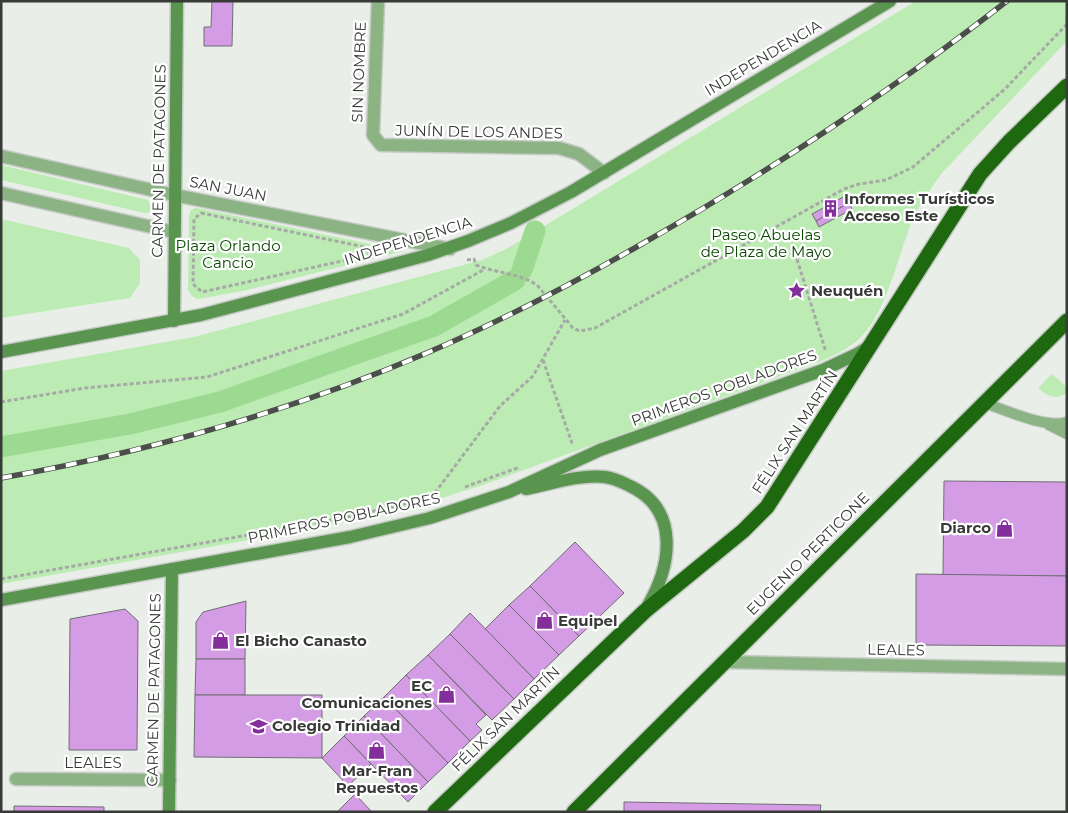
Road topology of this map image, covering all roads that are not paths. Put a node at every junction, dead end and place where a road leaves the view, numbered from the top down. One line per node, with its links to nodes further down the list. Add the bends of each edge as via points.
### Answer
1 (177, 1): 9 (main road, CARMEN DE PATAGONES)
2 (378, 1): 5 (street, SIN NOMBRE, via 373,130)
3 (890, 1): 7 (main road, INDEPENDENCIA)
4 (1067, 86): 14 (highway, FÉLIX SAN MARTÍN, via 980,174)
5 (377, 142): 7 (street, JUNÍN DE LOS ANDES, via 392,147 559,148 579,154)
6 (1, 156): 9 (street, SAN JUAN)
7 (604, 173): 11 (main road, INDEPENDENCIA, via 533,212)
8 (1, 192): 10 (street)
9 (174, 194): 10 (main road, CARMEN DE PATAGONES); 11 (street, SAN JUAN)
10 (174, 232): 13 (main road, CARMEN DE PATAGONES)
11 (450, 249): 13 (main road, INDEPENDENCIA)
12 (1067, 320): 16 (highway, EUGENIO PERTICONE)
13 (174, 321): 15 (main road, INDEPENDENCIA)
14 (874, 342): 20 (main road, PRIMEROS POBLADORES, via 840,363 600,450); 23 (highway, FÉLIX SAN MARTÍN, via 767,507 743,531)
15 (1, 352)
16 (984, 403): 17 (lane); 24 (highway, EUGENIO PERTICONE)
17 (1043, 422): 18 (lane); 19 (lane)
18 (1067, 422)
19 (1067, 434)
20 (509, 492): 21 (main road, PRIMEROS POBLADORES, via 389,528); 23 (main road, FÉLIX SAN MARTÍN, via 593,476 621,482 648,498 664,522 667,547 662,577)
21 (172, 569): 22 (main road, PRIMEROS POBLADORES); 27 (main road, CARMEN DE PATAGONES)
22 (1, 600)
23 (645, 611): 29 (highway, FÉLIX SAN MARTÍN)
24 (724, 662): 25 (street, LEALES); 30 (highway, EUGENIO PERTICONE)
25 (1067, 670)
26 (16, 779): 27 (street, LEALES)
27 (170, 780): 28 (main road, CARMEN DE PATAGONES)
28 (169, 812)
29 (435, 812)
30 (574, 812)

